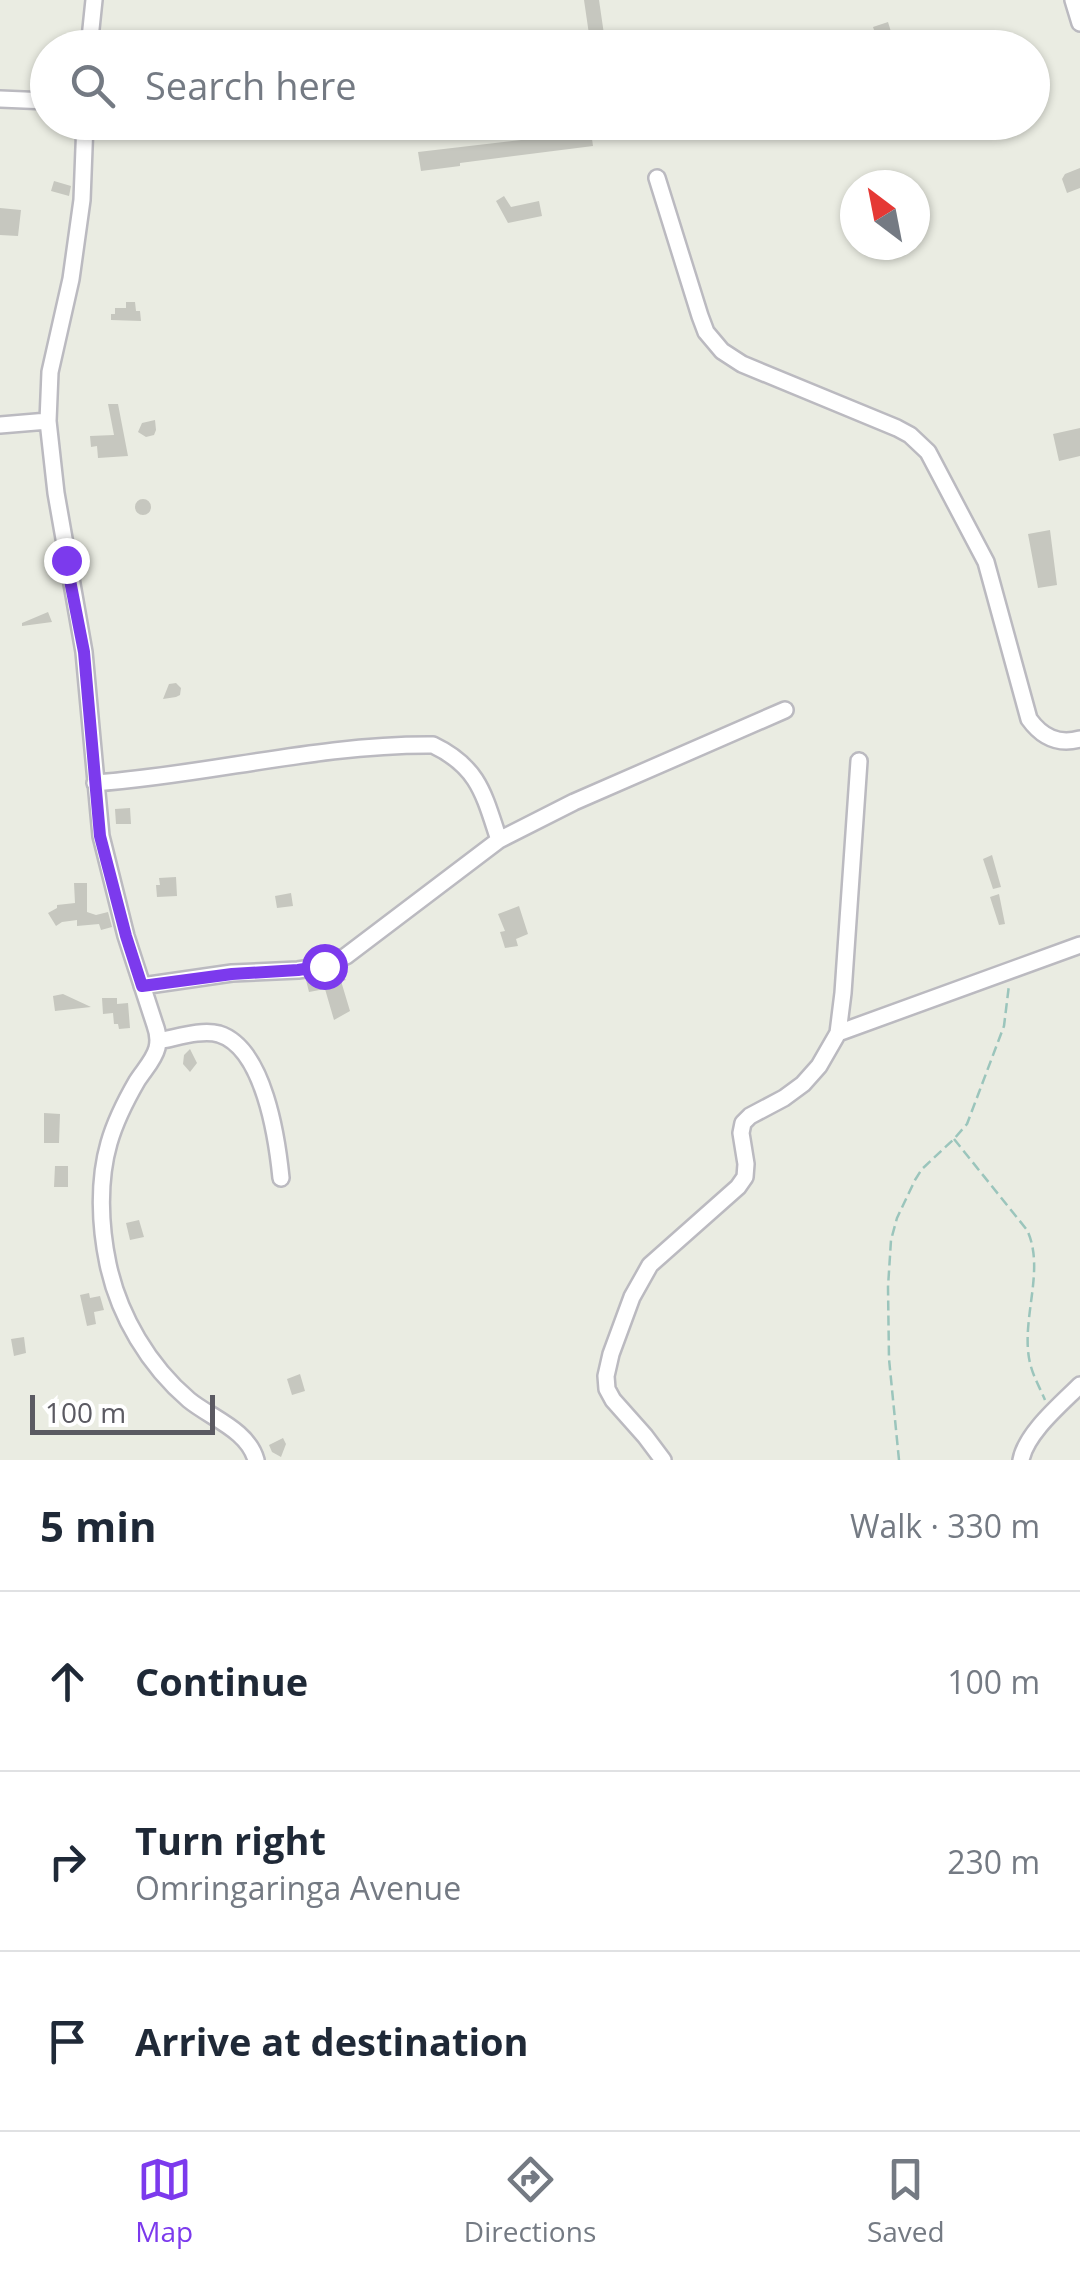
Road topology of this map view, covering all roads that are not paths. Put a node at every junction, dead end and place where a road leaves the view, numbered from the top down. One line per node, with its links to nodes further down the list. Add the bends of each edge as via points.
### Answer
1 (94, 0): 4 (street)
2 (1073, 0): 3 (street)
3 (1080, 23)
4 (91, 30)
5 (0, 99): 6 (street)
6 (30, 100)
7 (85, 140): 9 (street)
8 (657, 178): 12 (street, via 713,342 742,364 897,428 920,444 986,562 1029,719 1054,740)
9 (48, 421): 10 (street); 14 (street, via 84,652)
10 (0, 425)
11 (785, 710): 15 (street)
12 (1080, 739)
13 (859, 761): 18 (street)
14 (95, 783): 15 (street, via 295,755 433,745 467,767); 17 (street, via 100,836)
15 (499, 840): 17 (street, via 324,966)
16 (1080, 945): 18 (street)
17 (142, 986): 19 (street)
18 (838, 1032): 23 (street, via 802,1084 744,1123 746,1176 650,1264 632,1297 611,1354 607,1390)
19 (158, 1041): 20 (street, via 216,1033 246,1056 270,1110); 22 (street, via 103,1165 108,1262 122,1310 154,1360 172,1384 250,1445)
20 (281, 1178)
21 (1080, 1385): 24 (street, via 1032,1436)
22 (256, 1460)
23 (663, 1460)
24 (1021, 1460)

